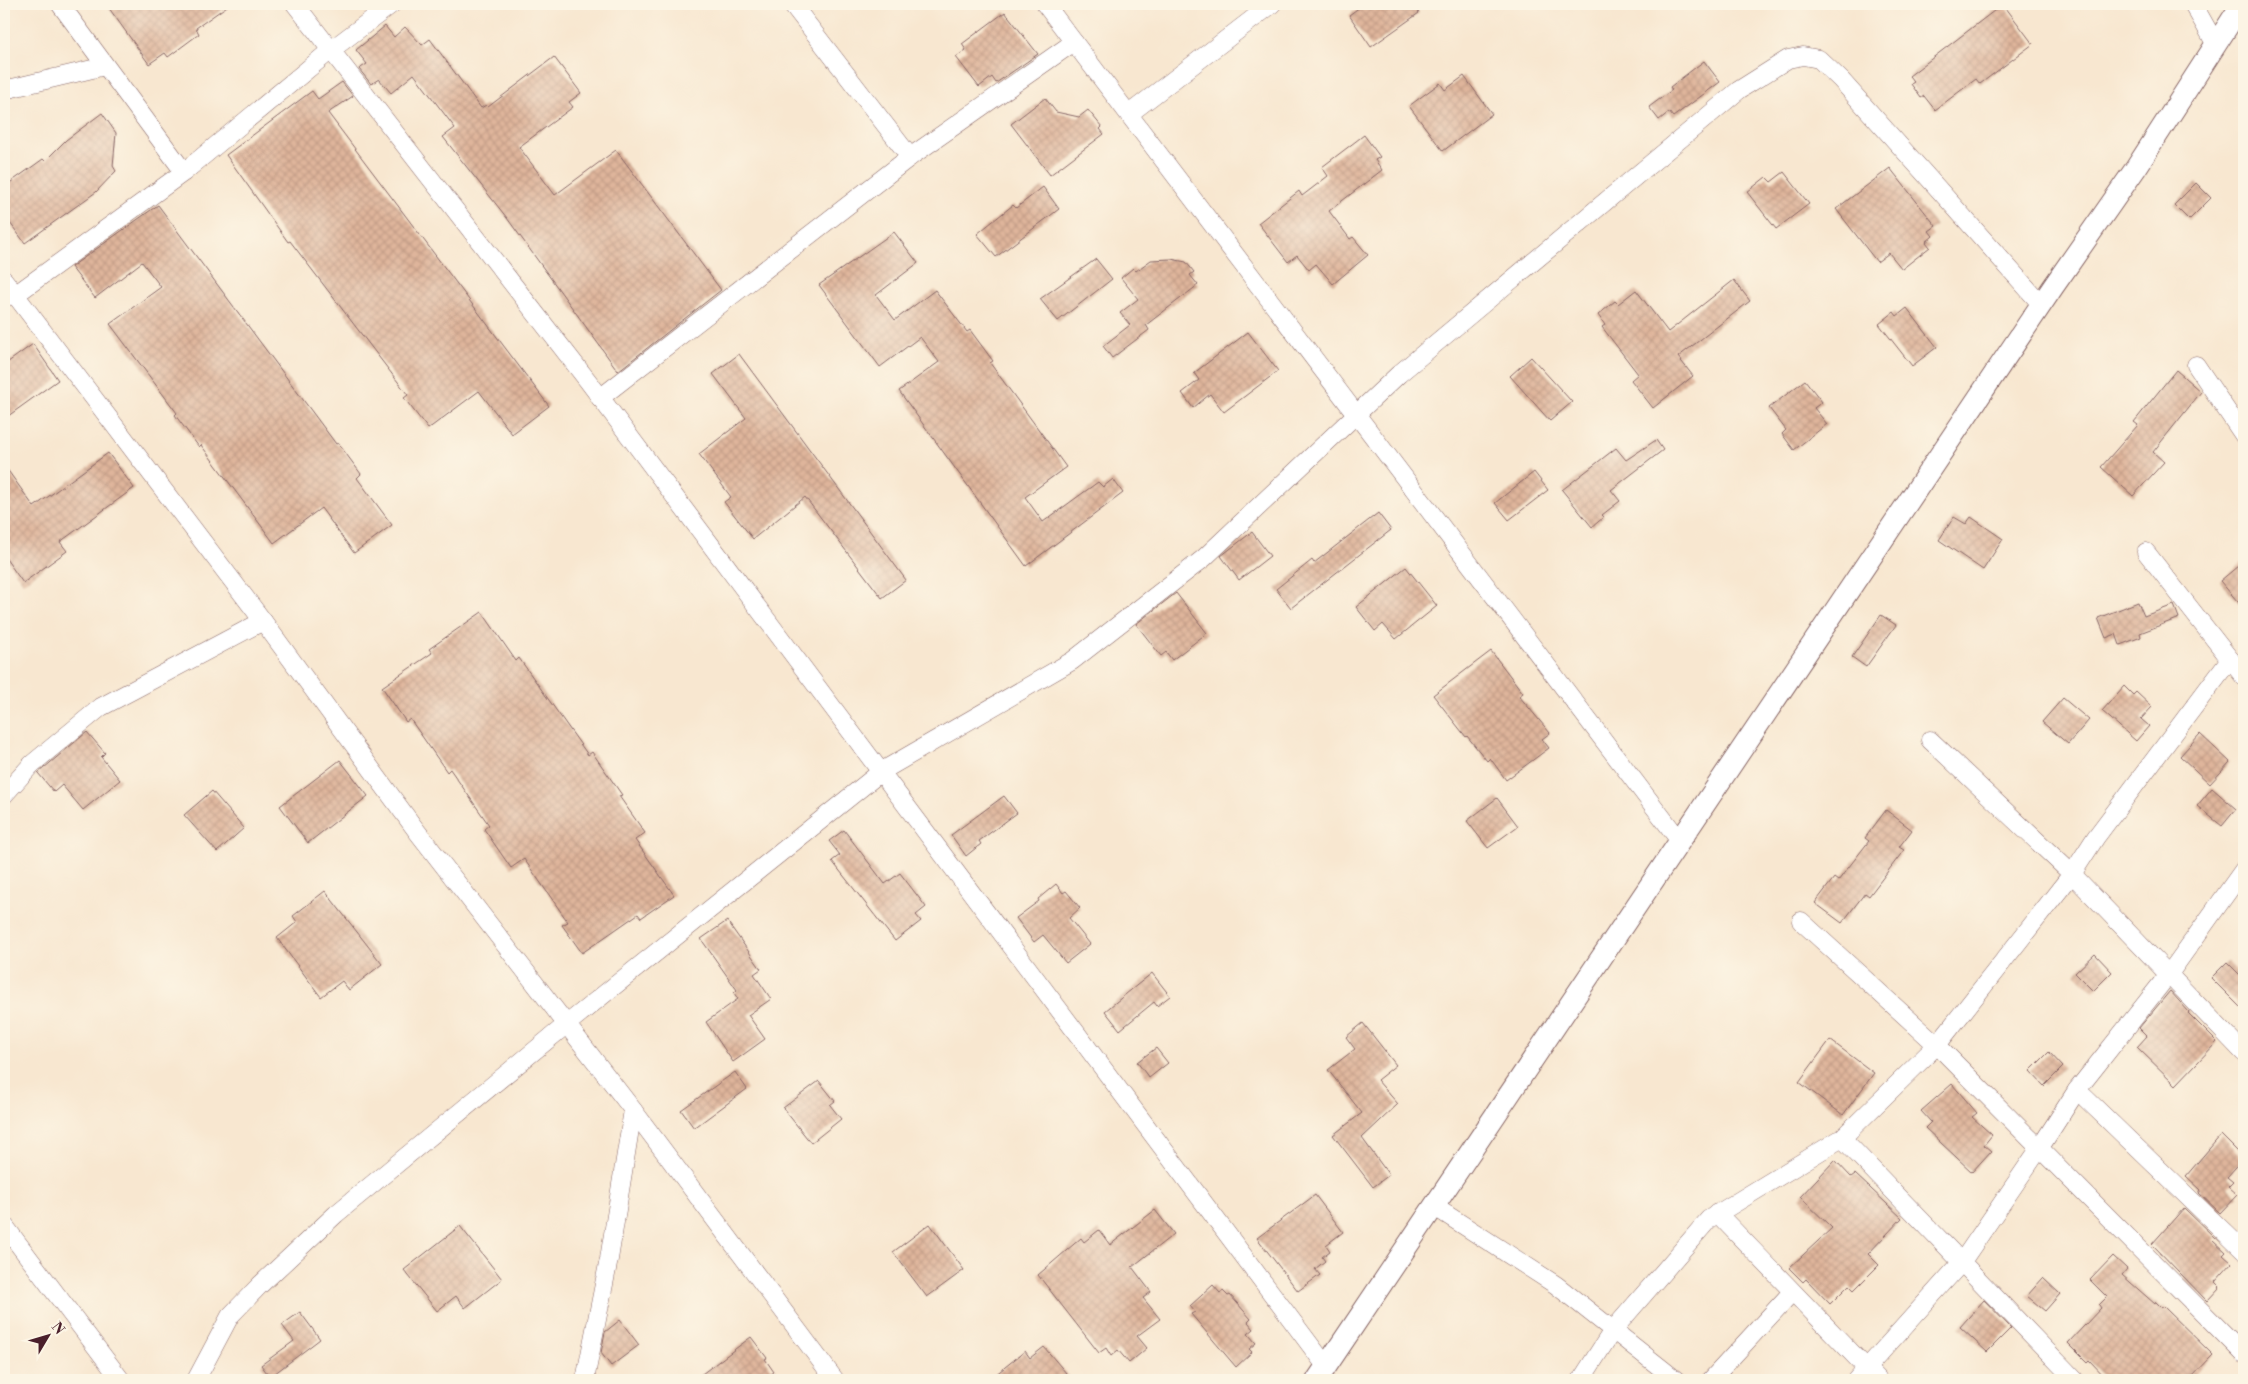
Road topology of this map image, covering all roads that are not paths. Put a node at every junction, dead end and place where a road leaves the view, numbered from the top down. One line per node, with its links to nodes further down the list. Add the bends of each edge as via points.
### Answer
1 (60, 4): 12 (street)
2 (295, 4): 11 (street)
3 (392, 4): 11 (street)
4 (792, 4): 15 (street)
5 (1045, 4): 9 (street)
6 (1272, 4): 14 (street)
7 (2193, 4): 10 (street)
8 (2242, 4): 10 (street)
9 (1074, 42): 14 (street); 15 (street)
10 (2215, 43): 19 (street, via 2136,168)
11 (331, 50): 16 (street); 21 (street)
12 (104, 66): 13 (street); 16 (street)
13 (4, 90)
14 (1129, 114): 22 (street)
15 (910, 157): 21 (street)
16 (184, 172): 18 (street)
17 (4, 280): 18 (street)
18 (10, 296): 25 (street)
19 (2041, 304): 22 (street, via 1841,80 1819,59 1803,56 1788,59 1739,90 1398,374); 31 (street)
20 (2196, 365): 23 (street)
21 (600, 398): 29 (street)
22 (1357, 415): 29 (street, via 1204,558 1072,662); 31 (street)
23 (2244, 436)
24 (2146, 552): 26 (street)
25 (263, 621): 30 (street, via 101,707 32,764); 36 (street, via 416,830)
26 (2230, 659): 27 (street); 33 (street)
27 (2244, 677)
28 (1930, 740): 33 (street)
29 (882, 771): 36 (street); 51 (street)
30 (4, 795)
31 (1680, 841): 43 (street)
32 (2243, 871): 35 (street)
33 (2072, 874): 35 (street); 37 (street)
34 (1801, 921): 37 (street)
35 (2169, 974): 38 (street); 39 (street)
36 (567, 1024): 40 (street); 54 (street, via 336,1214 260,1285 230,1316)
37 (1937, 1045): 41 (street); 42 (street)
38 (2244, 1053)
39 (2077, 1090): 42 (street); 46 (street)
40 (633, 1110): 55 (street); 56 (street)
41 (1842, 1138): 44 (street); 47 (street)
42 (2039, 1149): 47 (street); 50 (street)
43 (1435, 1207): 49 (street, via 1556,1285); 51 (street)
44 (1717, 1213): 48 (street); 49 (street)
45 (4, 1225): 53 (street)
46 (2244, 1251)
47 (1961, 1263): 52 (street); 60 (street)
48 (1792, 1292): 52 (street); 59 (street)
49 (1614, 1330): 57 (street); 58 (street)
50 (2244, 1354)
51 (1321, 1373)
52 (1866, 1376)
53 (121, 1380)
54 (196, 1380)
55 (585, 1380)
56 (835, 1380)
57 (1581, 1380)
58 (1676, 1380)
59 (1711, 1380)
60 (2075, 1380)

